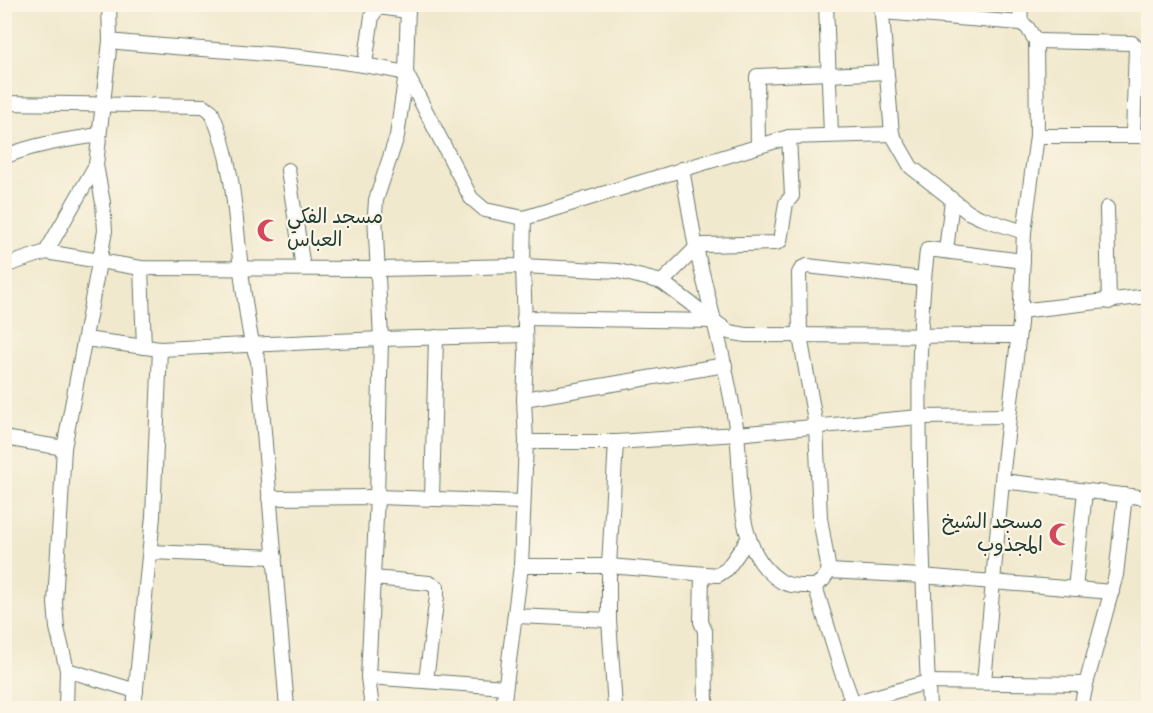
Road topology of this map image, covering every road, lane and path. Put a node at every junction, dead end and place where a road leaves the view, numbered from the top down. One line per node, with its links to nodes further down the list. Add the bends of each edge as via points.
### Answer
1 (109, 4): 7 (street)
2 (826, 4): 13 (street)
3 (1020, 4): 6 (street)
4 (408, 8): 9 (street, via 375,10); 12 (street)
5 (882, 8): 6 (street); 11 (street)
6 (1021, 23): 8 (street)
7 (110, 41): 9 (street); 15 (street)
8 (1036, 41): 10 (street, via 1132,43); 19 (street)
9 (365, 64): 12 (street)
10 (1142, 70): 20 (street)
11 (886, 72): 13 (street); 16 (street)
12 (406, 73): 30 (street, via 471,198 485,210); 41 (street, via 397,136 376,200)
13 (829, 74): 18 (street); 23 (street, via 757,76)
14 (4, 103): 15 (street)
15 (103, 104): 17 (street); 42 (street, via 204,106 211,111 231,178)
16 (892, 134): 18 (street); 28 (street, via 911,167)
17 (99, 135): 24 (street); 25 (street)
18 (831, 135): 22 (street)
19 (1037, 136): 20 (street); 31 (street)
20 (1133, 136): 21 (street)
21 (1149, 136)
22 (789, 137): 23 (street); 32 (street, via 792,196 786,203 780,241 711,243)
23 (758, 146): 26 (street)
24 (4, 157)
25 (96, 165): 34 (street); 35 (street, via 105,231)
26 (682, 169): 30 (street); 32 (street)
27 (288, 170): 40 (street)
28 (952, 200): 31 (street, via 981,218); 33 (street)
29 (1107, 208): 46 (street)
30 (524, 218): 38 (street)
31 (1024, 231): 36 (street)
32 (696, 248): 44 (street); 49 (street)
33 (946, 251): 36 (street); 43 (street, via 928,249)
34 (46, 252): 35 (street); 37 (street)
35 (98, 260): 39 (street); 55 (street)
36 (1023, 261): 47 (street)
37 (4, 266)
38 (523, 266): 41 (street); 44 (street, via 618,271); 48 (street)
39 (141, 268): 42 (street); 58 (street)
40 (303, 268): 41 (street); 42 (street)
41 (378, 268): 56 (street)
42 (240, 269): 57 (street)
43 (923, 279): 51 (street, via 801,268); 52 (street)
44 (662, 282): 49 (street)
45 (1149, 296): 46 (street)
46 (1108, 302): 47 (street)
47 (1020, 311): 53 (street)
48 (524, 318): 49 (street); 50 (street)
49 (714, 321): 51 (street, via 729,332 746,335); 60 (street)
50 (524, 335): 54 (street); 61 (street)
51 (800, 336): 52 (street); 64 (street)
52 (920, 336): 53 (street); 63 (street)
53 (1018, 336): 62 (street)
54 (436, 337): 56 (street); 75 (street)
55 (85, 339): 58 (street); 69 (street)
56 (381, 339): 57 (street); 73 (street)
57 (252, 345): 59 (street); 74 (street, via 258,360)
58 (144, 347): 59 (street)
59 (160, 349): 79 (street)
60 (725, 365): 61 (street); 65 (street)
61 (524, 399): 67 (street)
62 (1009, 416): 63 (street); 70 (street)
63 (919, 417): 64 (street); 85 (street)
64 (816, 426): 65 (street); 83 (street, via 820,518)
65 (737, 434): 68 (street); 78 (street, via 743,516)
66 (4, 438): 69 (street)
67 (526, 442): 68 (street); 77 (street)
68 (616, 442): 82 (street)
69 (64, 448): 93 (street, via 55,603)
70 (1002, 481): 71 (street); 87 (street)
71 (1085, 490): 72 (street); 89 (street)
72 (1125, 495): 76 (street); 90 (street)
73 (377, 497): 74 (street); 75 (street); 86 (street)
74 (269, 498): 80 (street)
75 (432, 498): 77 (street)
76 (1149, 498)
77 (523, 502): 81 (street)
78 (749, 538): 84 (street, via 727,569 718,574); 88 (street, via 760,561 780,581)
79 (150, 552): 80 (street); 100 (street)
80 (275, 557): 104 (street)
81 (521, 566): 82 (street); 91 (street)
82 (609, 566): 84 (street); 92 (street)
83 (829, 571): 85 (street); 88 (street)
84 (702, 574): 108 (street)
85 (922, 576): 87 (street); 96 (street)
86 (373, 578): 94 (street); 95 (street, via 437,587)
87 (994, 581): 89 (street); 97 (street)
88 (815, 586): 101 (street)
89 (1076, 589): 90 (street)
90 (1112, 592): 98 (street)
91 (516, 616): 92 (street); 99 (street)
92 (609, 620): 107 (street)
93 (67, 670): 100 (street); 102 (street)
94 (368, 677): 95 (street); 105 (street)
95 (426, 680): 99 (street)
96 (928, 682): 97 (street); 101 (street); 110 (street)
97 (984, 682): 98 (street)
98 (1086, 684): 111 (street)
99 (505, 687): 106 (street)
100 (136, 691): 103 (street)
101 (851, 706): 109 (street)
102 (66, 708)
103 (134, 708)
104 (287, 708)
105 (372, 708)
106 (503, 708)
107 (615, 708)
108 (706, 708)
109 (835, 708)
110 (929, 708)
111 (1082, 708)

